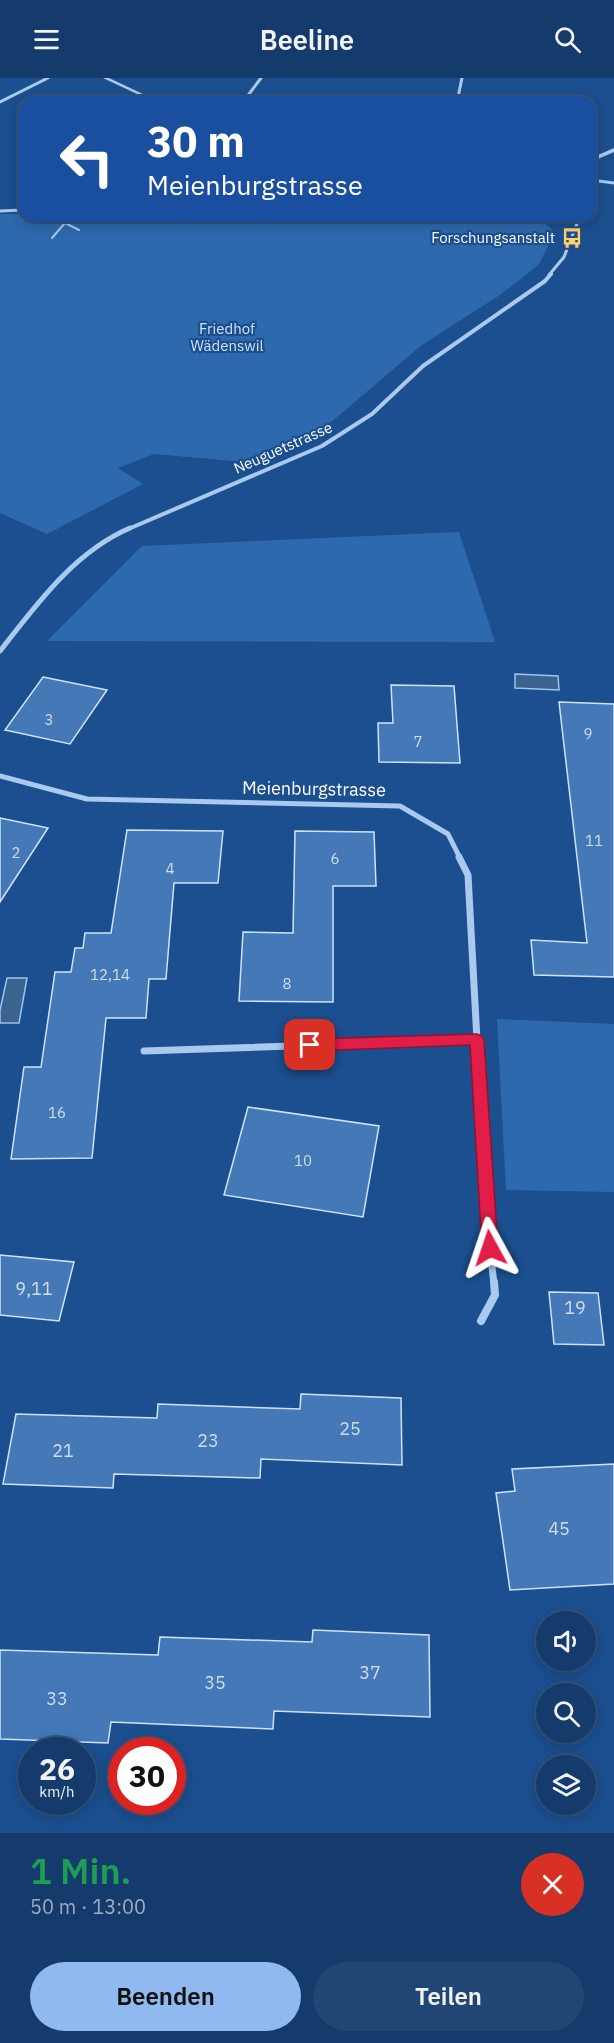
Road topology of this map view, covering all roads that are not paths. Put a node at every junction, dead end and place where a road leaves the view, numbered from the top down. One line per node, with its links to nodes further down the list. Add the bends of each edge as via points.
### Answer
1 (48, 78): 9 (street)
2 (105, 78): 5 (street)
3 (261, 78): 6 (street)
4 (462, 78): 7 (street)
5 (145, 96)
6 (248, 96)
7 (458, 96)
8 (0, 97): 9 (street)
9 (7, 98): 10 (street)
10 (0, 102)
11 (614, 150): 12 (street)
12 (597, 157)
13 (597, 182): 14 (street)
14 (614, 183)
15 (18, 210): 16 (street)
16 (0, 211)
17 (578, 222): 21 (street, Neuguetstrasse, via 564,257 546,281 423,366 372,414 322,446 123,531 83,558 49,589)
18 (65, 223): 19 (lane); 20 (lane)
19 (79, 230)
20 (52, 238)
21 (0, 651)
22 (0, 776): 23 (street, Meienburgstrasse, via 87,799 400,806 448,834 468,875)
23 (477, 1040): 24 (street); 25 (street, Meienburgstrasse, via 495,1295)
24 (144, 1051)
25 (481, 1321)

